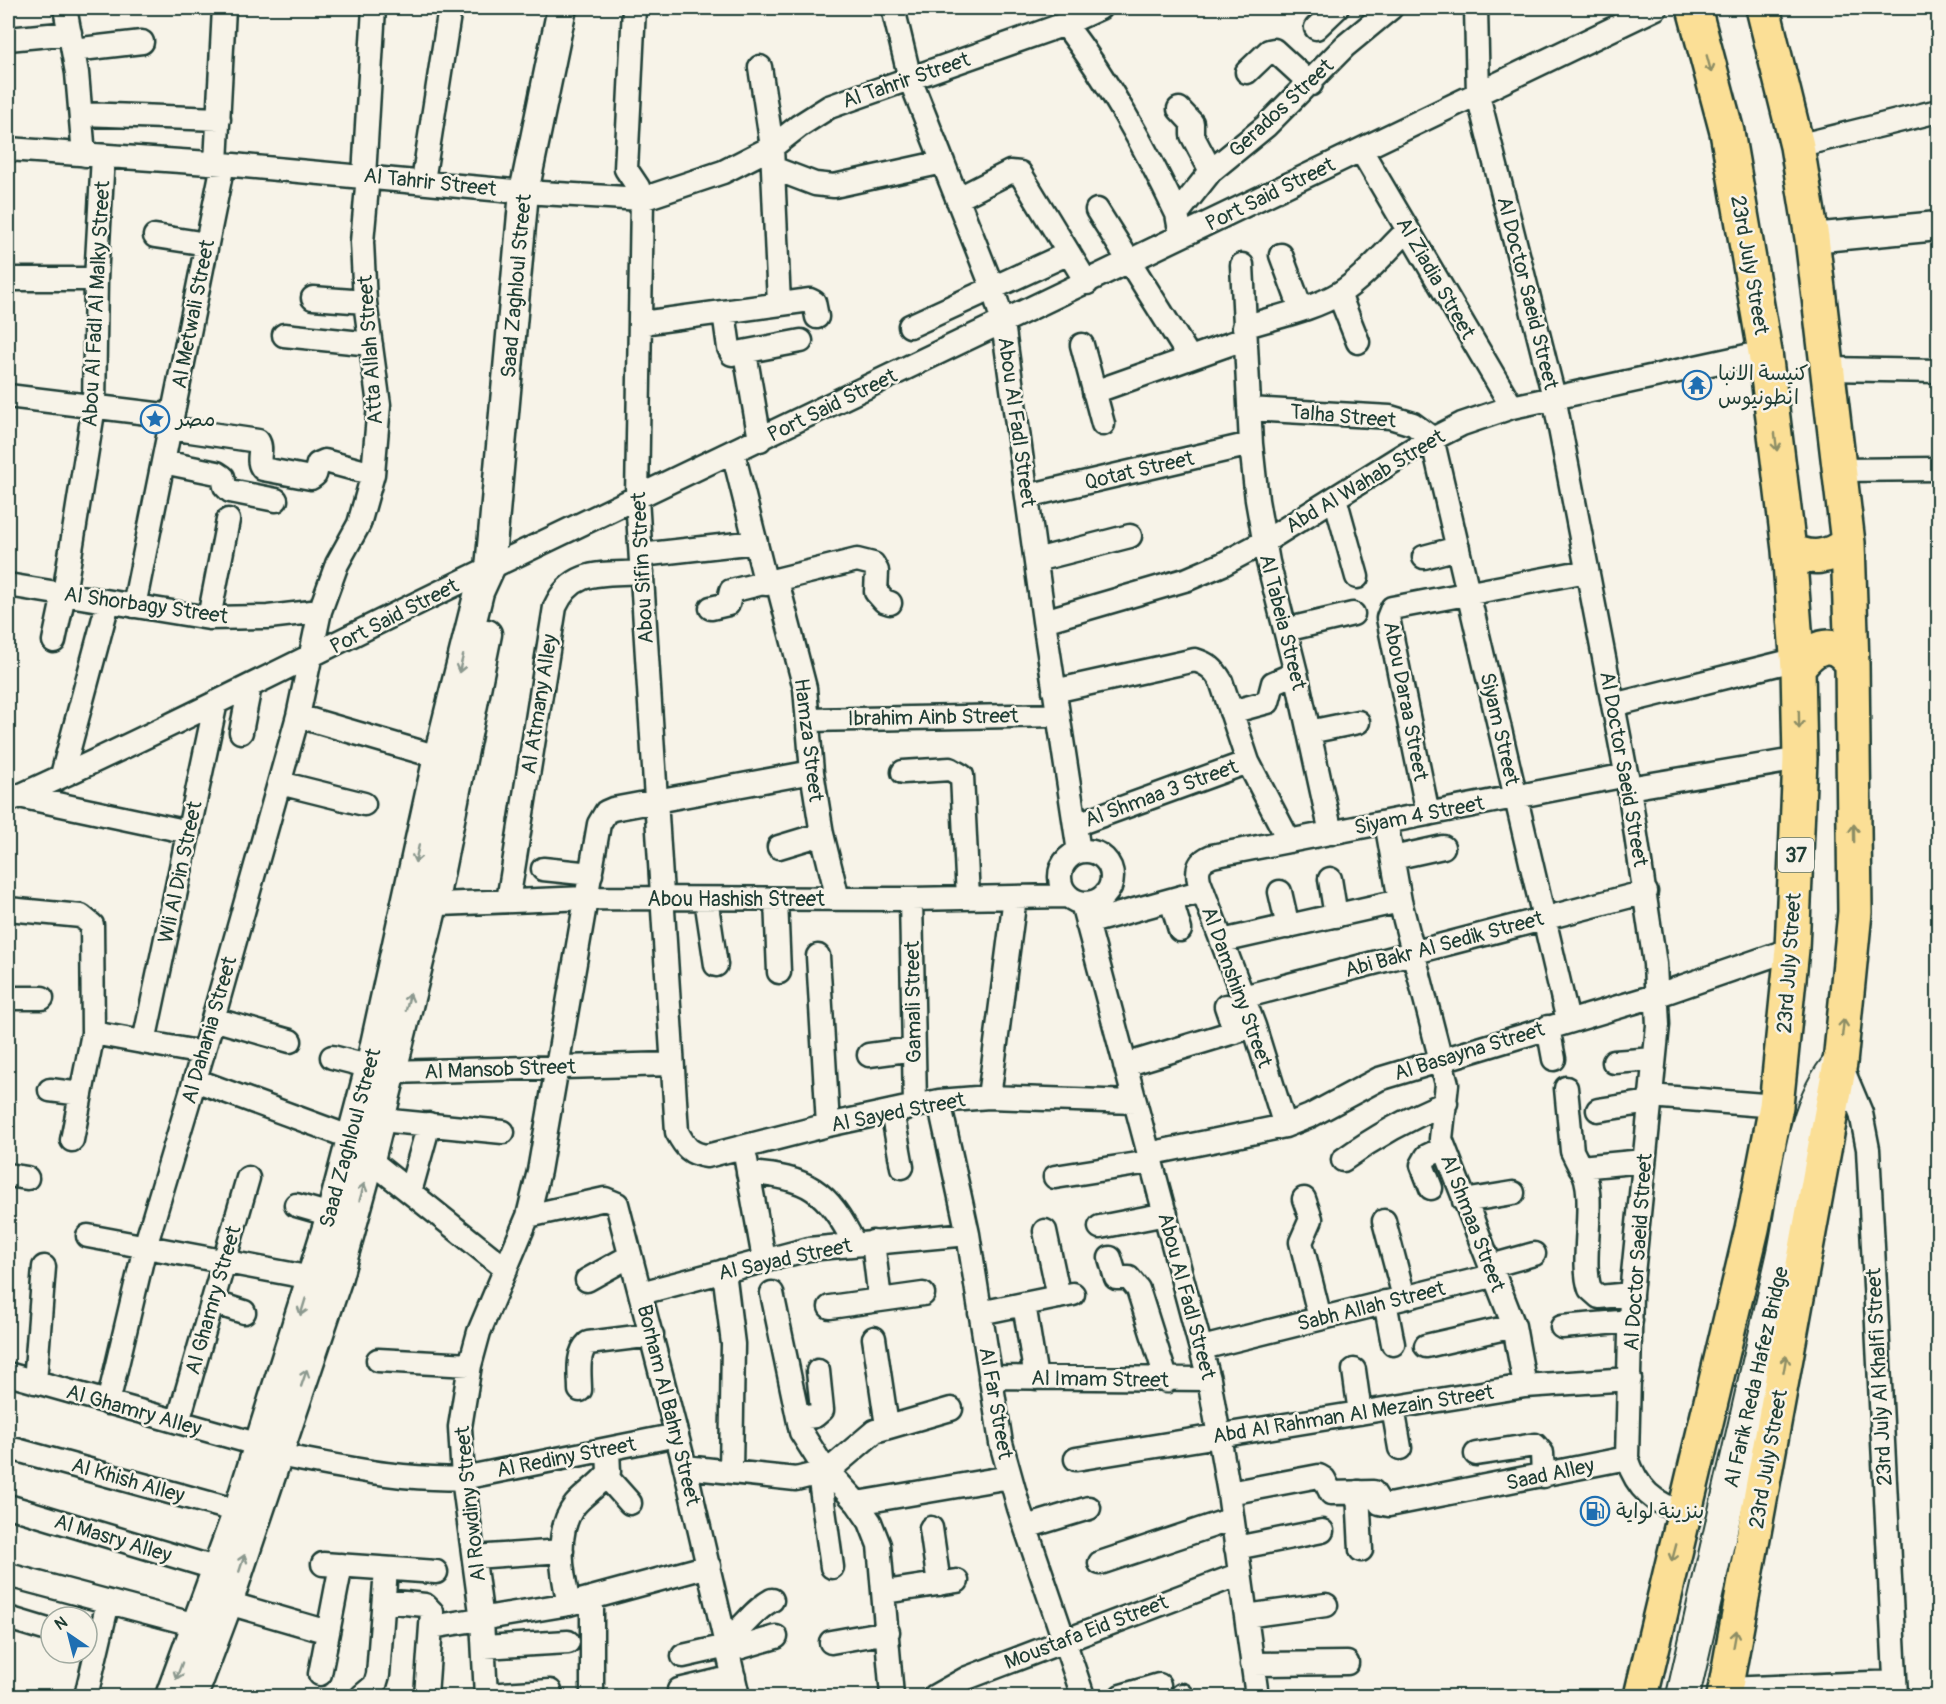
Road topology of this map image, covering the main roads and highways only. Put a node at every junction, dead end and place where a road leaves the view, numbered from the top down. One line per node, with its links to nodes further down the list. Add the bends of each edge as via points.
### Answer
1 (1694, 8): 4 (main road, 23rd July Street / 37, one-way to 4, via 1727,132 1765,352)
2 (1763, 8): 3 (main road, 23rd July Street, via 1797,146 1812,238)
3 (1848, 543): 4 (main road, via 1838,551 1814,558); 6 (main road, 23rd July Street)
4 (1789, 550): 5 (main road, 23rd July Street / 37)
5 (1798, 664): 6 (main road, via 1818,648 1832,647 1844,653); 8 (main road, 23rd July Street / 37, one-way to 8, via 1800,759 1792,949)
6 (1852, 664): 7 (main road, 23rd July Street, one-way to 6, via 1855,912)
7 (1840, 1063): 9 (main road, Al Farik Reda Hafez Bridge, via 1822,1086 1811,1114 1790,1226); 10 (main road, 23rd July Street, one-way to 7)
8 (1781, 1065): 9 (main road, Al Farik Reda Hafez Bridge, via 1790,1083 1794,1123 1774,1200); 11 (main road, 23rd July Street / 37, one-way to 11, via 1752,1229)
9 (1756, 1332): 12 (main road, Al Farik Reda Hafez Bridge); 13 (main road, Al Farik Reda Hafez Bridge)
10 (1725, 1693)
11 (1641, 1696)
12 (1663, 1696)
13 (1683, 1696)

